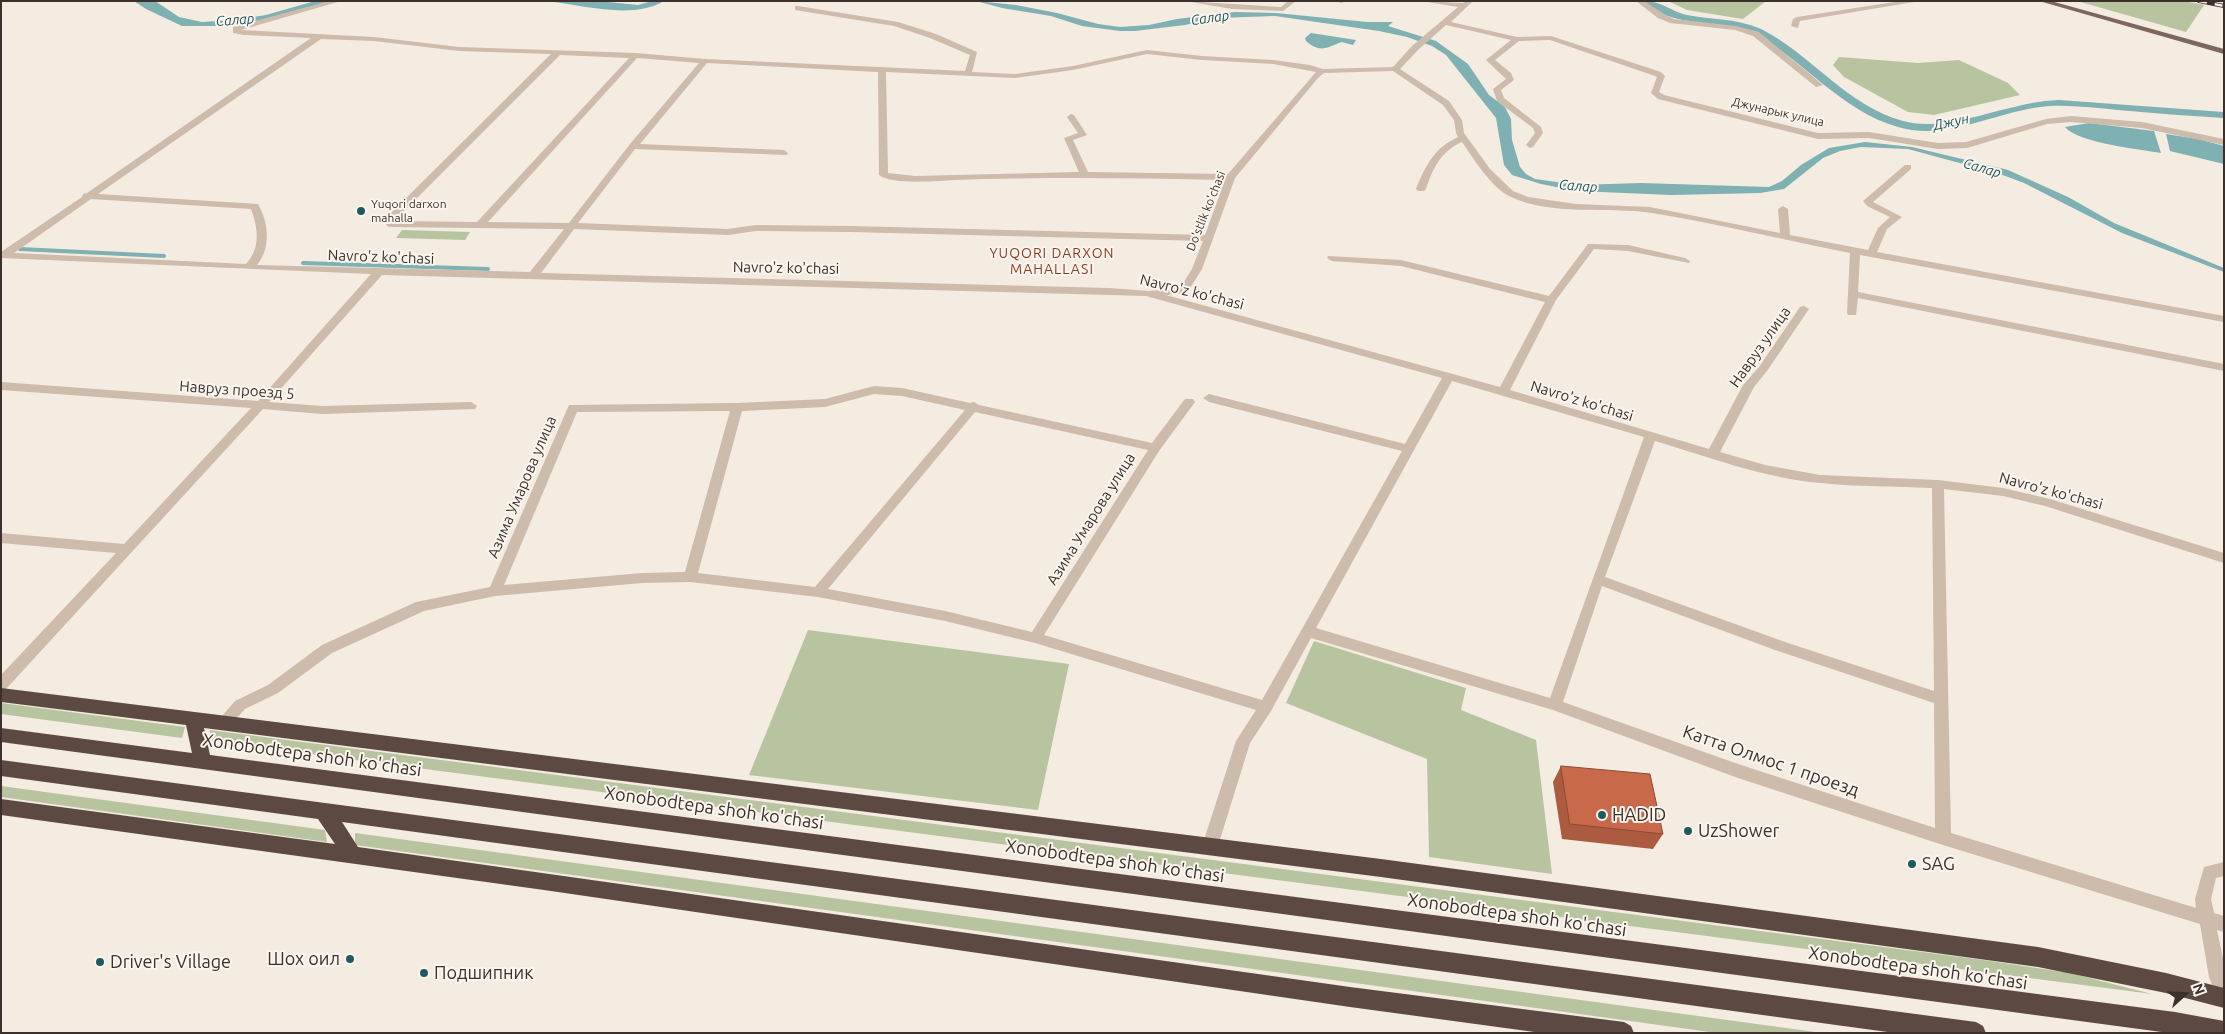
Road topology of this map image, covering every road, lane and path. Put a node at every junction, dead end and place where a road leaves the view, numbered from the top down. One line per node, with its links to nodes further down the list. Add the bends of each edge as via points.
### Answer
1 (338, 1): 15 (street, via 236,29 244,33)
2 (1188, 1): 3 (street, via 1232,8 1283,9)
3 (1293, 1)
4 (1336, 1): 5 (street)
5 (1342, 1)
6 (1424, 1): 11 (street)
7 (1639, 1): 26 (street, via 1672,20 1736,28 1756,34)
8 (1917, 1): 14 (street, via 1797,19)
9 (2042, 1): 19 (main road)
10 (2060, 1): 17 (main road)
11 (1468, 4): 13 (street)
12 (798, 8): 25 (street, via 895,24 933,36 974,54)
13 (1447, 23): 16 (street, Джунарык улица); 22 (street)
14 (1795, 26)
15 (320, 36): 18 (street, via 459,49); 37 (street)
16 (1517, 39): 29 (street, Джунарык улица, via 1551,38 1658,74 1661,76 1655,93 1661,98 1818,136 1869,135 1938,146 1959,146 2046,122 2072,119 2142,125); 30 (street, via 1490,60 1508,74 1510,80 1498,89 1500,98 1537,127 1539,132)
17 (2224, 48)
18 (558, 52): 20 (street); 39 (street, via 389,220 393,225)
19 (2224, 52)
20 (636, 55): 21 (street); 39 (street)
21 (705, 61): 23 (street); 31 (street)
22 (1395, 68): 24 (street); 28 (street, via 1446,103 1458,120)
23 (882, 69): 25 (street); 34 (street, via 884,175 915,179)
24 (1322, 71): 25 (street, via 1273,62 1147,52 1034,74); 35 (street, Do'stlik ko'chasi)
25 (968, 73)
26 (1819, 85)
27 (1071, 117): 34 (street, via 1083,135 1068,138)
28 (1463, 138): 36 (street, via 1447,144 1431,162); 42 (street, via 1498,183 1526,200 1576,207 1650,210)
29 (2224, 142)
30 (1530, 145)
31 (633, 146): 32 (street); 40 (street)
32 (784, 153)
33 (1908, 167): 44 (street, via 1868,201 1897,217 1883,228)
34 (1084, 174): 35 (street)
35 (1230, 177): 41 (street, Do'stlik ko'chasi)
36 (1421, 189)
37 (86, 196): 45 (street); 48 (street, via 255,206 260,217 261,241 259,255)
38 (1783, 209): 42 (street)
39 (479, 226): 40 (street)
40 (570, 226): 41 (street, via 728,232 756,228 851,229); 50 (street)
41 (1208, 238): 51 (street, Do'stlik ko'chasi, via 1197,269)
42 (1785, 238): 43 (street)
43 (1855, 252): 44 (street); 53 (street)
44 (1871, 254): 58 (street)
45 (2, 255): 48 (street, Navro'z ko'chasi)
46 (1332, 258): 54 (street, via 1401,263)
47 (1685, 262): 54 (street, via 1628,248 1591,246)
48 (249, 267): 49 (street, Navro'z ko'chasi)
49 (379, 272): 50 (street, Navro'z ko'chasi); 67 (street)
50 (533, 276): 52 (street, Navro'z ko'chasi)
51 (1183, 291): 52 (street); 55 (street, Do'stlik ko'chasi)
52 (1146, 293): 55 (street, Navro'z ko'chasi)
53 (1854, 294): 57 (street); 59 (street)
54 (1551, 300): 62 (street)
55 (1178, 303): 60 (street, Navro'z ko'chasi)
56 (1804, 309): 72 (street, Навруз улица, via 1749,385)
57 (1852, 313)
58 (2224, 319)
59 (2224, 368)
60 (1450, 376): 62 (street, Navro'z ko'chasi); 71 (street)
61 (1, 386): 67 (street, Навруз проезд 5)
62 (1503, 393): 69 (street, Navro'z ko'chasi)
63 (1209, 398): 71 (street)
64 (1189, 402): 70 (street)
65 (471, 406): 67 (street, Навруз проезд 5, via 322,410)
66 (974, 406): 68 (street, Азима Умарова улица, via 874,390 825,403); 70 (street, Азима Умарова улица); 80 (street)
67 (259, 407): 75 (street)
68 (737, 407): 77 (street); 79 (street, Азима Умарова улица, via 573,408)
69 (1650, 437): 72 (street, Navro'z ko'chasi); 78 (street)
70 (1155, 448): 82 (street, Азима Умарова улица)
71 (1409, 449): 81 (street)
72 (1712, 455): 73 (street, Navro'z ko'chasi, via 1807,477)
73 (1938, 484): 76 (street, Navro'z ko'chasi, via 1991,489 2031,498); 85 (street)
74 (1, 538): 75 (street)
75 (126, 550): 83 (street)
76 (2224, 558)
77 (690, 577): 79 (street); 80 (street)
78 (1598, 579): 85 (street, via 1780,646); 86 (street)
79 (495, 591): 89 (street, via 421,606 342,641 313,658 274,689 240,705)
80 (818, 592): 82 (street, via 883,603)
81 (1307, 631): 86 (street, Катта Олмос 1 проезд); 87 (street)
82 (1036, 638): 87 (street)
83 (1, 685)
84 (1, 695): 88 (highway)
85 (1940, 699): 95 (street)
86 (1555, 706): 95 (street, Катта Олмос 1 проезд, via 1738,771)
87 (1266, 707): 96 (street, via 1244,741)
88 (192, 719): 89 (highway); 91 (highway)
89 (223, 723): 96 (highway)
90 (1, 735): 91 (highway, Xonobodtepa shoh ko'chasi)
91 (203, 762): 103 (highway, Xonobodtepa shoh ko'chasi)
92 (1, 768): 94 (highway)
93 (1, 807): 97 (highway)
94 (324, 812): 97 (highway); 105 (highway)
95 (1943, 838): 99 (street, Катта Олмос 1 проезд)
96 (1210, 846): 102 (highway, via 2038,957)
97 (353, 855): 104 (highway)
98 (2224, 869): 99 (street, via 2210,872 2203,899)
99 (2207, 920): 100 (street, Катта Олмос 1 проезд); 101 (street)
100 (2224, 924)
101 (2224, 994)
102 (2224, 998)
103 (2224, 1032)
104 (1624, 1033)
105 (1976, 1033)

